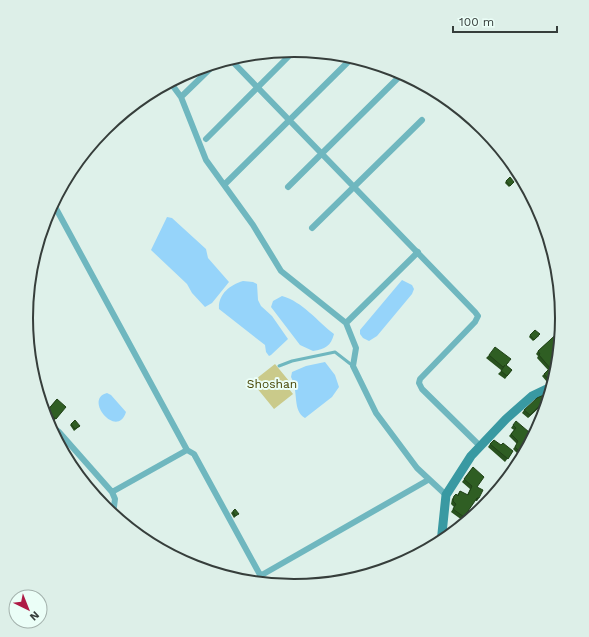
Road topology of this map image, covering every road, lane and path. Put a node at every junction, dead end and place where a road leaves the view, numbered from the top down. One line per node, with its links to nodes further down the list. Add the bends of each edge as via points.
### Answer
1 (288, 57): 7 (street)
2 (348, 62): 9 (street)
3 (235, 64): 7 (street)
4 (206, 72): 8 (street)
5 (398, 78): 12 (street)
6 (174, 87): 8 (street)
7 (258, 87): 9 (street); 11 (street)
8 (181, 97): 13 (street, via 206,160)
9 (290, 120): 12 (street); 13 (street)
10 (422, 120): 14 (street)
11 (206, 139)
12 (321, 153): 14 (street); 15 (street)
13 (224, 185): 19 (street, via 281,271)
14 (354, 186): 17 (street); 18 (street)
15 (288, 187)
16 (57, 210): 25 (street)
17 (312, 228)
18 (418, 252): 19 (street); 24 (street, via 478,316 476,322 420,379 419,383)
19 (346, 323): 21 (street, via 356,348)
20 (279, 366): 21 (lane, via 292,360 335,352)
21 (353, 366): 26 (street, via 376,413)
22 (546, 389): 24 (main road, via 532,396)
23 (59, 432): 27 (street)
24 (480, 446): 28 (main road)
25 (187, 450): 27 (street); 31 (street, via 194,454)
26 (428, 480): 28 (street); 31 (street)
27 (112, 492): 29 (street)
28 (446, 495): 30 (main road)
29 (114, 507)
30 (442, 535)
31 (260, 576)

